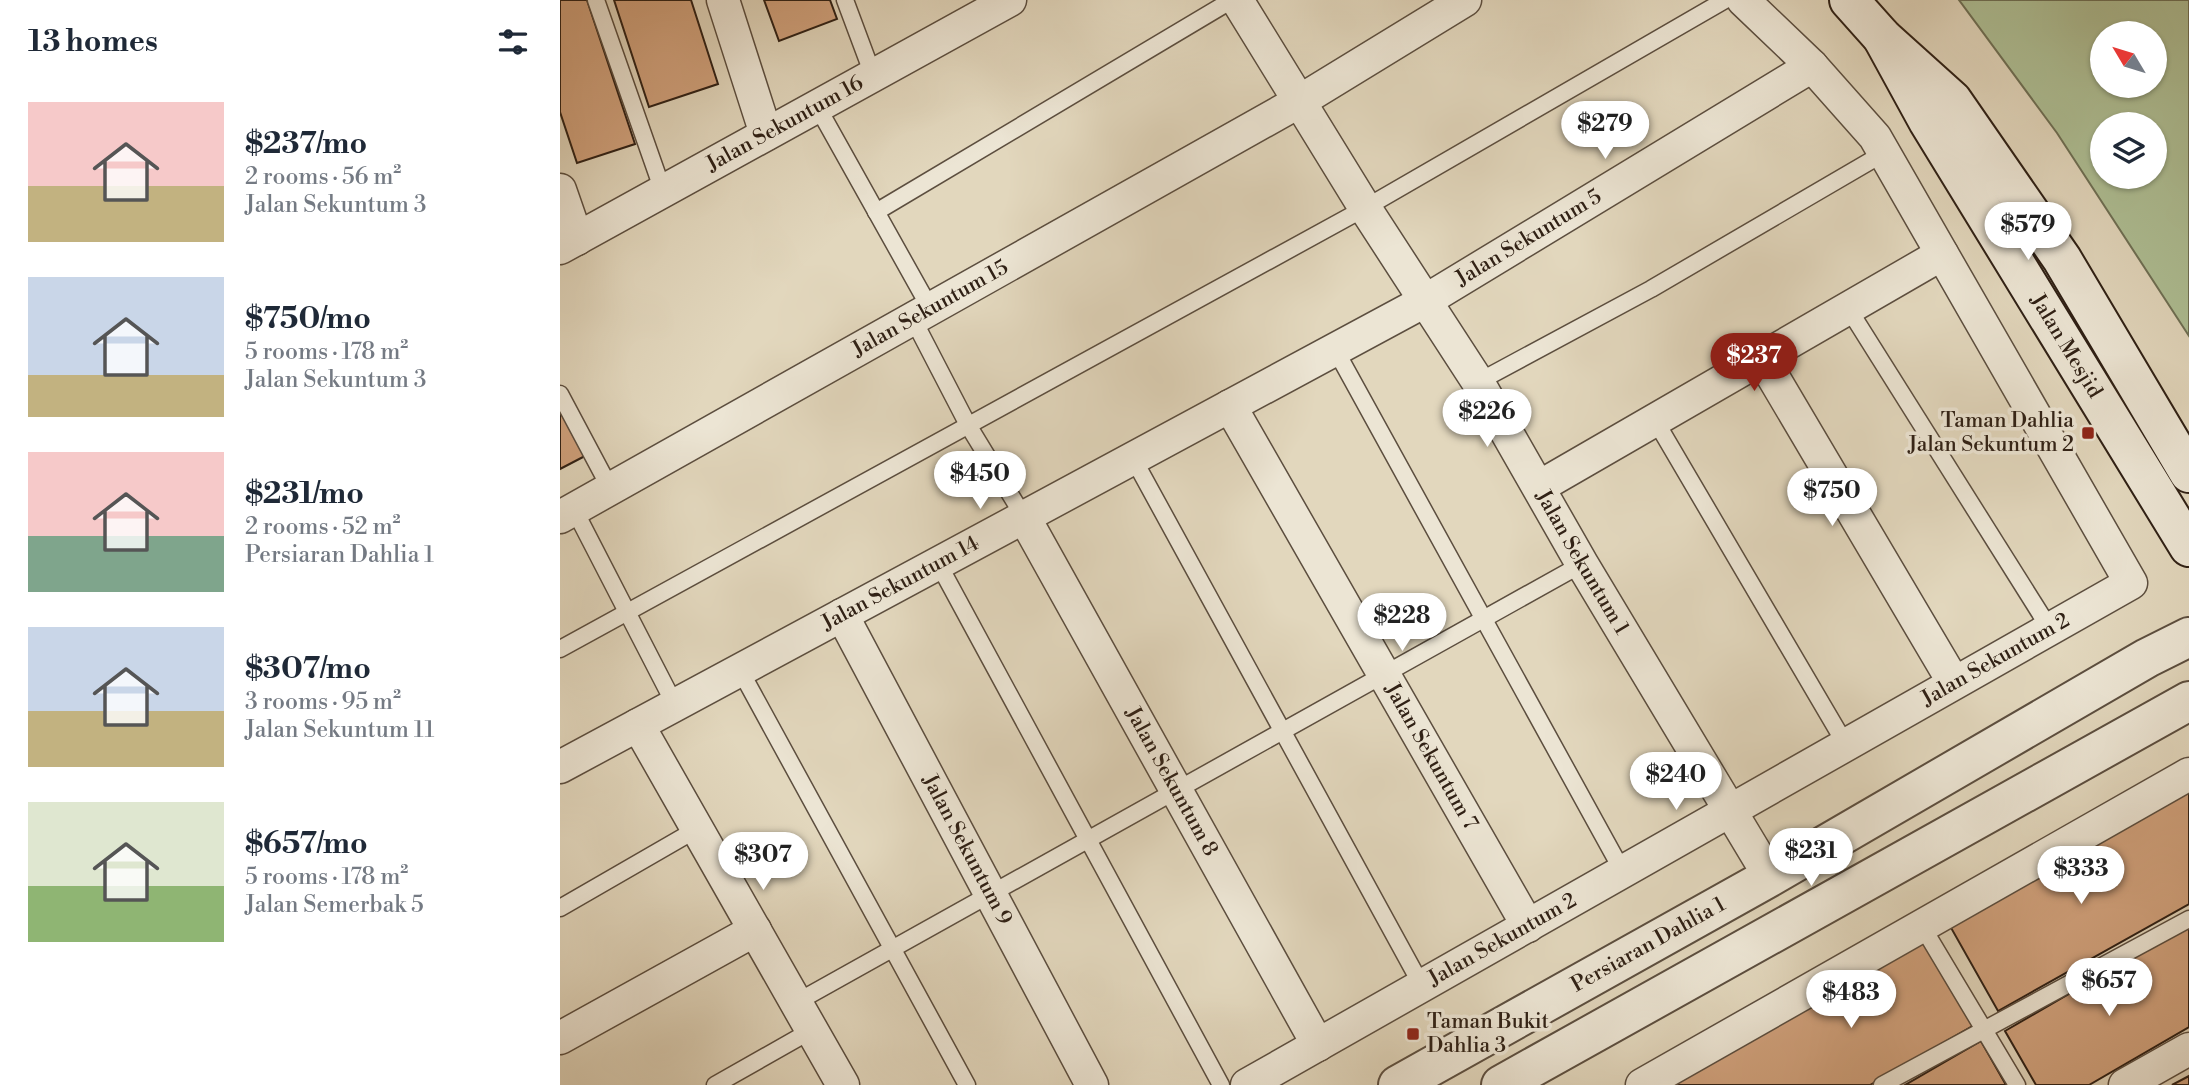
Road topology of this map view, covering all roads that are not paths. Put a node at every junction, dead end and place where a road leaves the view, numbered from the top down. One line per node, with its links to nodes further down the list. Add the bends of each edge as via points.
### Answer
1 (596, 0): 18 (lane)
2 (723, 0): 15 (street)
3 (845, 0): 12 (lane)
4 (1235, 0): 13 (street, Jalan Sekuntum 1); 20 (lane)
5 (1465, 0): 13 (street, Jalan Sekuntum 15)
6 (1725, 0): 19 (lane)
7 (1743, 0): 11 (street, Jalan Sekuntum 2)
8 (1849, 0): 10 (street, Jalan Mesjid)
9 (991, 5): 12 (street, Jalan Sekuntum 16)
10 (1882, 37): 34 (street, Jalan Mesjid, via 1952,100 2062,259); 39 (street, Jalan Mesjid, via 1928,121)
11 (1812, 66): 16 (street, Jalan Sekuntum 2, via 1875,136); 23 (street, Jalan Sekuntum 5)
12 (873, 75): 14 (street, Jalan Sekuntum 16)
13 (1300, 101): 19 (street, Jalan Sekuntum 1); 25 (street, Jalan Sekuntum 15)
14 (817, 106): 15 (street, Jalan Sekuntum 16); 20 (lane)
15 (766, 134): 18 (street, Jalan Sekuntum 16)
16 (1884, 153): 22 (street, Jalan Sekuntum 2); 28 (lane, via 1651,289)
17 (560, 190): 21 (street)
18 (663, 191): 21 (street, Jalan Sekuntum 16)
19 (1365, 208): 23 (street, Jalan Sekuntum 1); 32 (lane)
20 (876, 212): 25 (lane)
21 (568, 243)
22 (1942, 254): 24 (street); 45 (street, Jalan Sekuntum 2, via 2131,583)
23 (1424, 301): 26 (street, Jalan Sekuntum 14); 28 (street, Jalan Sekuntum 1)
24 (1848, 308): 27 (street); 45 (lane)
25 (921, 312): 32 (lane); 36 (street, Jalan Sekuntum 15)
26 (1335, 349): 30 (street, Jalan Sekuntum 14); 44 (lane)
27 (1762, 358): 31 (street); 50 (street)
28 (1478, 382): 35 (street, Jalan Sekuntum 1)
29 (560, 394): 36 (lane)
30 (1230, 406): 33 (street, Jalan Sekuntum 14); 51 (street, Jalan Sekuntum 7)
31 (1655, 420): 35 (street); 56 (lane)
32 (968, 425): 38 (lane); 42 (lane)
33 (1133, 458): 38 (street, Jalan Sekuntum 14); 55 (lane)
34 (2189, 473)
35 (1539, 487): 41 (street, Jalan Sekuntum 1)
36 (610, 488): 37 (street, Jalan Sekuntum 15)
37 (567, 513): 42 (lane)
38 (1024, 517): 40 (street, Jalan Sekuntum 14); 59 (street, Jalan Sekuntum 8)
39 (2189, 547)
40 (938, 563): 43 (street, Jalan Sekuntum 14); 62 (lane)
41 (1583, 564): 44 (lane); 60 (street, Jalan Sekuntum 1)
42 (628, 612): 47 (lane); 52 (lane)
43 (842, 615): 49 (street, Jalan Sekuntum 14); 65 (street, Jalan Sekuntum 9)
44 (1484, 618): 51 (lane); 63 (lane)
45 (2050, 629): 56 (street, Jalan Sekuntum 2)
46 (2189, 637): 48 (street, Persiaran Dahlia 1)
47 (560, 649)
48 (2147, 658): 53 (street, via 2165,660 2185,671 2189,680); 64 (street, Persiaran Dahlia 1)
49 (740, 670): 52 (street, Jalan Sekuntum 14); 71 (lane)
50 (1947, 671)
51 (1384, 674): 55 (lane); 68 (street, Jalan Sekuntum 7)
52 (676, 705): 54 (street, Jalan Sekuntum 14)
53 (2182, 705): 86 (street)
54 (638, 725): 57 (street, Jalan Sekuntum 14); 61 (street)
55 (1282, 731): 59 (lane); 72 (lane)
56 (1846, 745): 60 (street, Jalan Sekuntum 2)
57 (560, 767)
58 (2189, 774): 69 (street)
59 (1176, 790): 62 (lane); 77 (street, Jalan Sekuntum 8)
60 (1731, 810): 63 (street, Jalan Sekuntum 2); 64 (street, Jalan Sekuntum 1)
61 (697, 829): 66 (lane); 70 (street)
62 (1087, 839): 65 (lane); 83 (lane)
63 (1623, 872): 68 (street, Jalan Sekuntum 2)
64 (1770, 877): 85 (street, Persiaran Dahlia 1)
65 (990, 893): 71 (lane); 82 (street, Jalan Sekuntum 9)
66 (560, 908)
67 (2189, 919): 75 (lane)
68 (1528, 926): 72 (street, Jalan Sekuntum 2)
69 (1922, 926): 75 (lane); 87 (street)
70 (755, 930): 73 (street); 76 (street)
71 (892, 948): 73 (lane); 81 (lane)
72 (1422, 986): 77 (street, Jalan Sekuntum 2)
73 (797, 1002): 74 (street)
74 (812, 1030): 79 (lane); 80 (street)
75 (1984, 1030): 88 (lane); 89 (lane)
76 (560, 1038)
77 (1318, 1045): 84 (street, Jalan Sekuntum 2)
78 (2189, 1049): 90 (street)
79 (715, 1085)
80 (843, 1085)
81 (967, 1085)
82 (1093, 1085)
83 (1221, 1085)
84 (1247, 1085)
85 (1398, 1085)
86 (1501, 1085)
87 (1642, 1085)
88 (1882, 1085)
89 (2017, 1085)
90 (2125, 1085)

